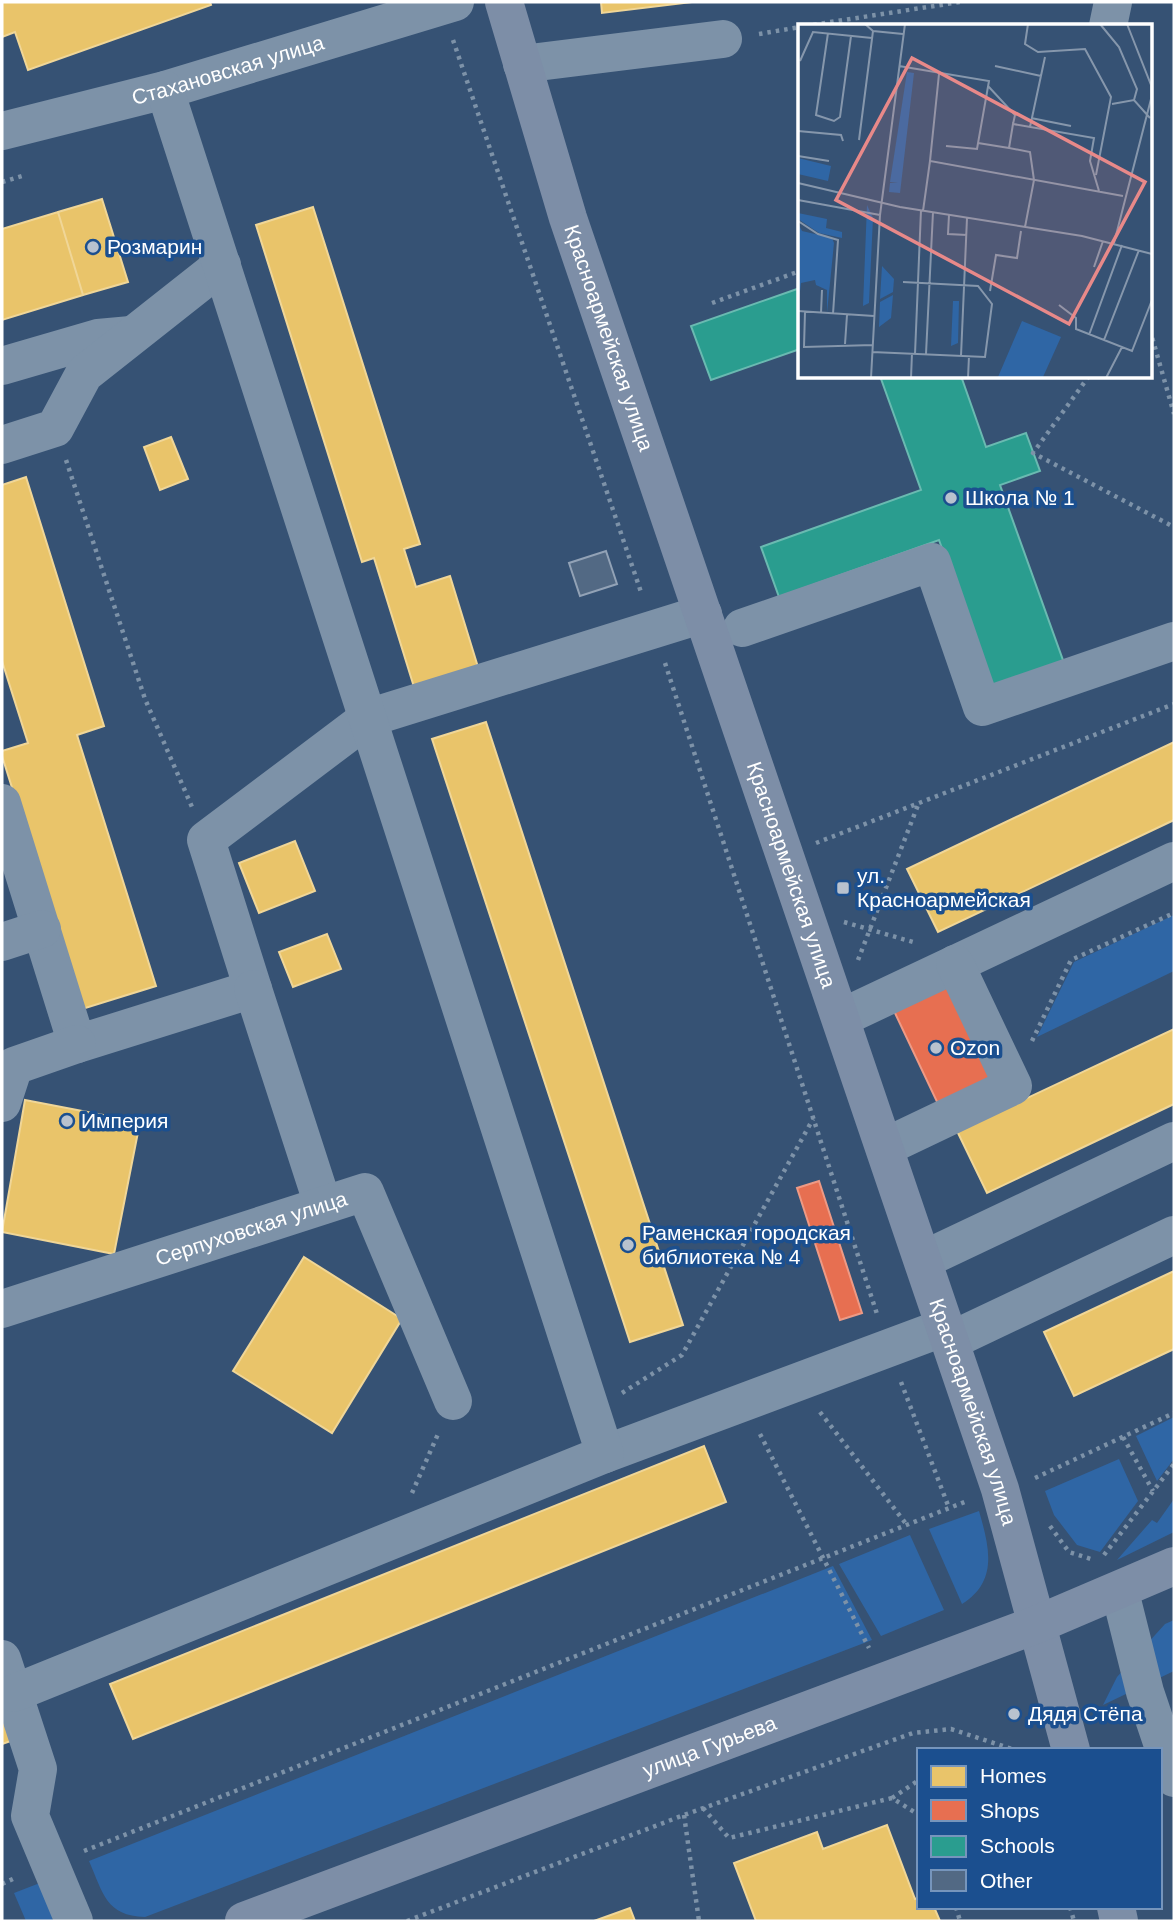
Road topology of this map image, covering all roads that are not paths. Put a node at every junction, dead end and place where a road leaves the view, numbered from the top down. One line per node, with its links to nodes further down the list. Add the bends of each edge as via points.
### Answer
1 (505, 2): 6 (main road, Красноармейская улица)
2 (1113, 2): 4 (street)
3 (448, 4): 7 (street, Стахановская улица)
4 (1108, 24)
5 (723, 39): 6 (street)
6 (522, 64): 13 (main road, Красноармейская улица, via 568,218)
7 (165, 90): 8 (street, Стахановская улица); 9 (street)
8 (2, 131)
9 (222, 265): 10 (street); 16 (street)
10 (131, 335): 11 (street, via 98,338); 12 (street, via 85,374 55,428)
11 (2, 366)
12 (2, 445)
13 (703, 614): 16 (street); 23 (main road, Красноармейская улица)
14 (741, 628): 15 (street, via 932,562 982,707)
15 (1174, 641)
16 (368, 718): 22 (street, via 206,840); 34 (street)
17 (2, 803): 19 (street)
18 (1174, 861): 21 (street)
19 (42, 929): 20 (street); 24 (street)
20 (2, 942)
21 (961, 962): 23 (street); 27 (street, via 971,1012 1013,1086)
22 (253, 989): 24 (street); 28 (street)
23 (841, 1018): 27 (main road, Красноармейская улица)
24 (77, 1044): 25 (street, via 14,1066)
25 (2, 1103)
26 (1174, 1141): 30 (street)
27 (885, 1147): 30 (main road, Красноармейская улица)
28 (323, 1205): 31 (street, Серпуховская улица); 33 (street, Серпуховская улица, via 365,1192)
29 (1174, 1235): 32 (street)
30 (923, 1260): 32 (main road, Красноармейская улица)
31 (2, 1309)
32 (947, 1334): 34 (street, via 888,1348); 37 (main road, Красноармейская улица, via 1000,1489)
33 (453, 1401)
34 (605, 1454): 38 (street, via 392,1539)
35 (1174, 1566): 36 (main road, улица Гурьева)
36 (1110, 1576): 37 (main road, улица Гурьева); 40 (street)
37 (1038, 1624): 39 (main road, Красноармейская улица); 42 (main road, улица Гурьева)
38 (8, 1676): 41 (street, via 38,1769 30,1816)
39 (1070, 1748)
40 (1174, 1778)
41 (74, 1921)
42 (244, 1921)

